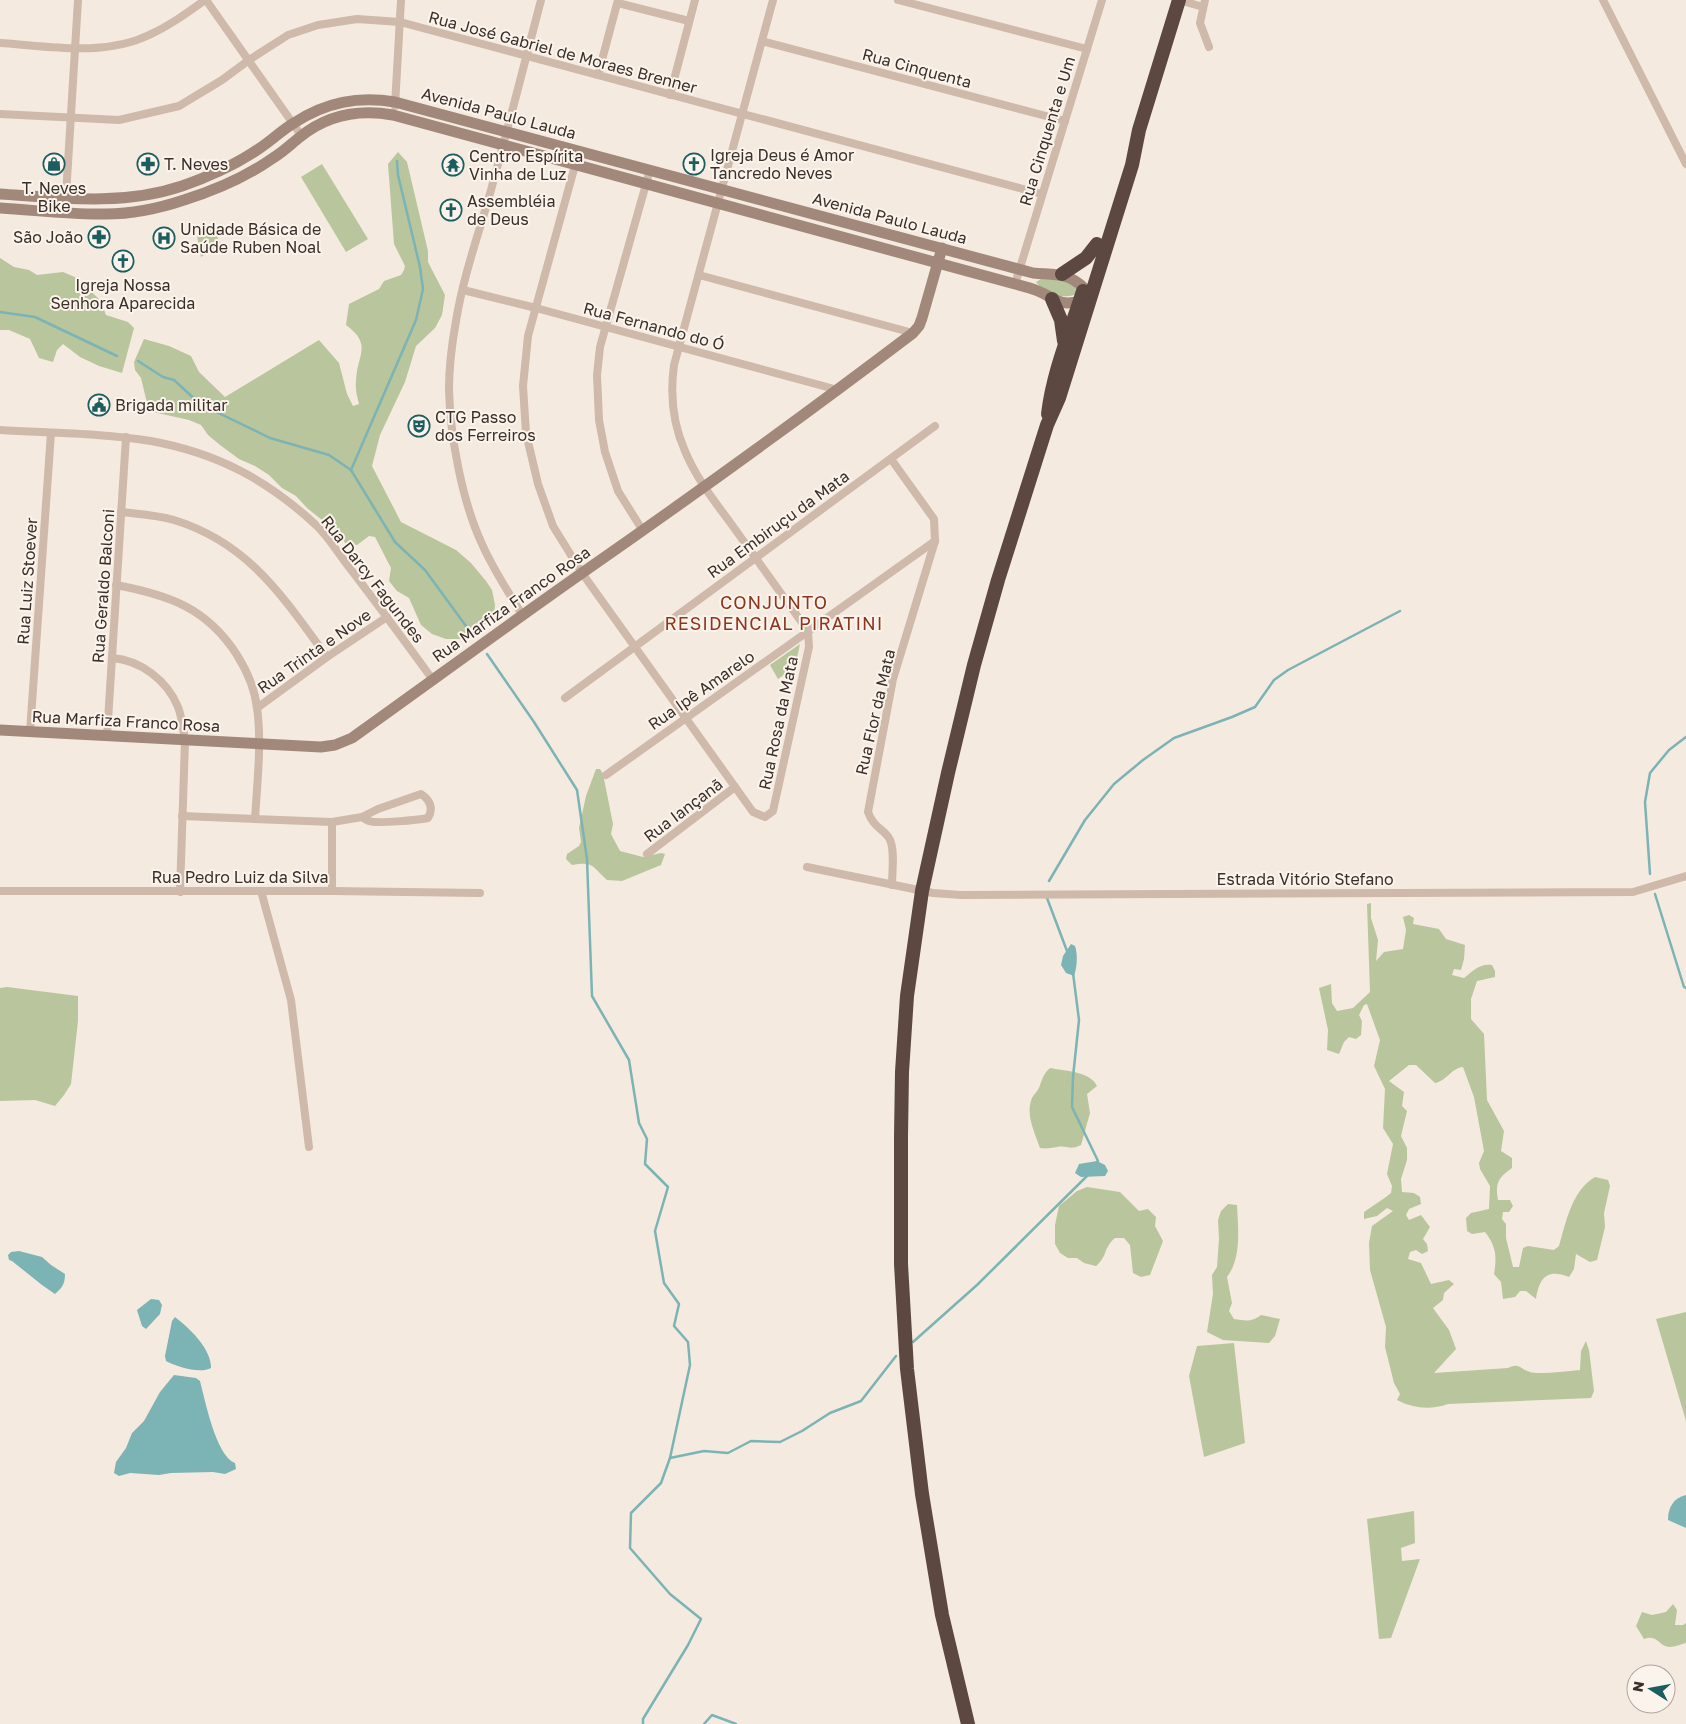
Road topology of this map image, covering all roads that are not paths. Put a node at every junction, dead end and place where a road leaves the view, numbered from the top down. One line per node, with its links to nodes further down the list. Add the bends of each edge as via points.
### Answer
1 (78, 0): 18 (street)
2 (205, 0): 18 (street, via 176,21 147,36 113,46); 21 (street)
3 (401, 0): 14 (street)
4 (541, 0): 20 (street)
5 (695, 0): 13 (street)
6 (773, 0): 15 (street)
7 (898, 0): 19 (street)
8 (1102, 0): 19 (street, Rua Cinquenta e Um)
9 (1178, 0): 12 (street); 31 (highway)
10 (1604, 0): 37 (street)
11 (618, 1): 13 (street); 22 (street)
12 (1204, 3): 17 (street, via 1200,23)
13 (689, 21): 23 (street)
14 (400, 22): 20 (street, Rua José Gabriel de Moraes Brenner); 21 (street, Rua José Gabriel de Moraes Brenner, via 357,20 318,25 288,35); 24 (street)
15 (762, 42): 26 (street); 29 (street, Rua Cinquenta)
16 (0, 43): 18 (street)
17 (1209, 47)
18 (75, 48): 28 (street)
19 (1087, 49): 29 (street, Rua Cinquenta e Um)
20 (527, 56): 22 (street, Rua José Gabriel de Moraes Brenner); 32 (street)
21 (249, 60): 28 (street, Rua José Gabriel de Moraes Brenner, via 179,106 119,120); 30 (street)
22 (598, 75): 23 (street, Rua José Gabriel de Moraes Brenner)
23 (670, 95): 26 (street, Rua José Gabriel de Moraes Brenner)
24 (396, 102): 27 (street); 30 (main road, Avenida Paulo Lauda, via 367,99 337,102); 32 (main road, Avenida Paulo Lauda)
25 (0, 114): 28 (street, Rua José Gabriel de Moraes Brenner)
26 (742, 114): 40 (street); 42 (street, Rua José Gabriel de Moraes Brenner)
27 (393, 115): 33 (main road, Avenida Paulo Lauda, via 366,112 340,116); 34 (main road, Avenida Paulo Lauda)
28 (71, 118): 43 (street)
29 (1065, 122): 42 (street, Rua Cinquenta e Um)
30 (293, 124): 33 (street); 43 (main road, Avenida Paulo Lauda, via 246,157 181,187 107,199)
31 (1138, 130): 47 (highway, via 1123,162); 55 (highway, via 1132,165)
32 (507, 132): 34 (street); 35 (main road, Avenida Paulo Lauda)
33 (301, 135): 46 (main road, Avenida Paulo Lauda, via 246,175 182,201 106,214)
34 (503, 145): 36 (main road, Avenida Paulo Lauda); 54 (street)
35 (579, 151): 36 (street); 38 (main road, Avenida Paulo Lauda)
36 (575, 164): 39 (main road, Avenida Paulo Lauda); 57 (street)
37 (1686, 164)
38 (650, 170): 39 (street); 40 (main road, Avenida Paulo Lauda)
39 (646, 184): 44 (main road, Avenida Paulo Lauda); 58 (street)
40 (722, 189): 44 (street); 48 (main road, Avenida Paulo Lauda)
41 (0, 194): 43 (main road, Avenida Paulo Lauda)
42 (1042, 194): 50 (street, Rua Cinquenta e Um)
43 (66, 198): 46 (street)
44 (718, 203): 49 (main road, Avenida Paulo Lauda); 51 (street)
45 (0, 208): 46 (main road, Avenida Paulo Lauda)
46 (65, 212)
47 (1098, 244): 52 (highway, via 1086,258); 55 (highway)
48 (942, 248): 49 (main road, Rua Marfiza Franco Rosa); 50 (main road, Avenida Paulo Lauda)
49 (938, 263): 53 (main road, Avenida Paulo Lauda); 59 (main road, Rua Marfiza Franco Rosa, via 922,318)
50 (1020, 269): 52 (main road, Avenida Paulo Lauda); 53 (street, Rua Cinquenta e Um)
51 (698, 274): 59 (street); 60 (street)
52 (1062, 274): 55 (main road, Avenida Paulo Lauda, via 1075,280)
53 (1015, 284): 56 (main road, Avenida Paulo Lauda, via 1040,292)
54 (463, 290): 57 (street, Rua Fernando do Ó); 77 (street, via 456,320 449,388 461,478 481,542)
55 (1085, 295): 56 (main road, Avenida Paulo Lauda, via 1067,303); 61 (highway); 63 (highway, via 1060,398)
56 (1052, 300): 61 (highway, via 1061,320)
57 (536, 308): 58 (street, Rua Fernando do Ó); 74 (street, via 528,336 523,386 526,433 538,484 554,526)
58 (606, 327): 60 (street, Rua Fernando do Ó); 71 (street, via 597,374 599,420 618,491)
59 (913, 333): 62 (main road, Rua Marfiza Franco Rosa)
60 (679, 347): 62 (street, Rua Fernando do Ó); 69 (street, via 672,381 676,427)
61 (1063, 351): 63 (highway, via 1050,396)
62 (838, 390): 69 (main road, Rua Marfiza Franco Rosa)
63 (1046, 425): 104 (highway, via 974,665)
64 (935, 426): 68 (street, Rua Embiruçu da Mata)
65 (0, 430): 66 (street, Rua Darcy Fagundes)
66 (51, 433): 67 (street, Rua Darcy Fagundes); 87 (street, Rua Luiz Stoever)
67 (126, 437): 70 (street, Rua Geraldo Balconi); 76 (street, Rua Darcy Fagundes, via 222,461 272,488 318,527)
68 (891, 459): 72 (street, via 934,519); 73 (street, Rua Embiruçu da Mata)
69 (704, 487): 71 (main road, Rua Marfiza Franco Rosa); 73 (street)
70 (121, 512): 75 (street, Rua Geraldo Balconi); 80 (street, via 172,519 221,540 272,583)
71 (644, 531): 74 (main road, Rua Marfiza Franco Rosa)
72 (936, 541): 78 (street, Rua Ipê Amarelo); 100 (street, Rua Flor da Mata, via 893,679 868,806 870,820 890,839)
73 (756, 558): 78 (street); 79 (street, Rua Embiruçu da Mata)
74 (582, 573): 77 (main road, Rua Marfiza Franco Rosa); 79 (street)
75 (116, 584): 81 (street, Rua Geraldo Balconi); 84 (street, via 166,597 208,620 226,638 240,660 251,682)
76 (387, 616): 80 (street, Rua Trinta e Nove); 82 (street, Rua Darcy Fagundes)
77 (523, 616): 82 (main road, Rua Marfiza Franco Rosa)
78 (808, 631): 85 (street, Rua Ipê Amarelo); 92 (street, Rua Rosa da Mata, via 809,647 773,811 765,817 753,812)
79 (634, 647): 83 (street, Rua Embiruçu da Mata); 85 (street)
80 (327, 656): 84 (street, Rua Trinta e Nove)
81 (112, 658): 88 (street, Rua Geraldo Balconi); 89 (street, via 135,663 161,682 177,705)
82 (433, 680): 90 (main road, Rua Marfiza Franco Rosa, via 352,738 335,745)
83 (565, 698)
84 (257, 708): 90 (street)
85 (686, 718): 91 (street, Rua Ipê Amarelo); 92 (street)
86 (0, 730): 87 (main road, Rua Marfiza Franco Rosa)
87 (30, 732): 88 (main road, Rua Marfiza Franco Rosa)
88 (107, 736): 89 (main road, Rua Marfiza Franco Rosa)
89 (186, 741): 90 (main road, Rua Marfiza Franco Rosa); 93 (street)
90 (258, 743): 95 (street)
91 (606, 775)
92 (735, 787): 97 (street, Rua Iançanã)
93 (182, 816): 95 (street); 105 (street)
94 (362, 817): 94 (street, via 378,822 420,820 428,818 431,808 421,794); 96 (street)
95 (256, 819): 96 (street)
96 (332, 822): 103 (street)
97 (647, 854)
98 (807, 867): 100 (street)
99 (1686, 876): 104 (street, Estrada Vitório Stefano, via 1633,892 961,895)
100 (892, 885): 104 (street)
101 (0, 891): 105 (street, Rua Pedro Luiz da Silva)
102 (261, 891): 103 (street, Rua Pedro Luiz da Silva); 105 (street, Rua Pedro Luiz da Silva); 107 (street, via 291,1000)
103 (332, 891): 106 (street, Rua Pedro Luiz da Silva)
104 (922, 891): 108 (highway, via 907,996 902,1072 901,1264 907,1369 922,1494 942,1615)
105 (180, 892)
106 (480, 893)
107 (310, 1147)
108 (968, 1724)

